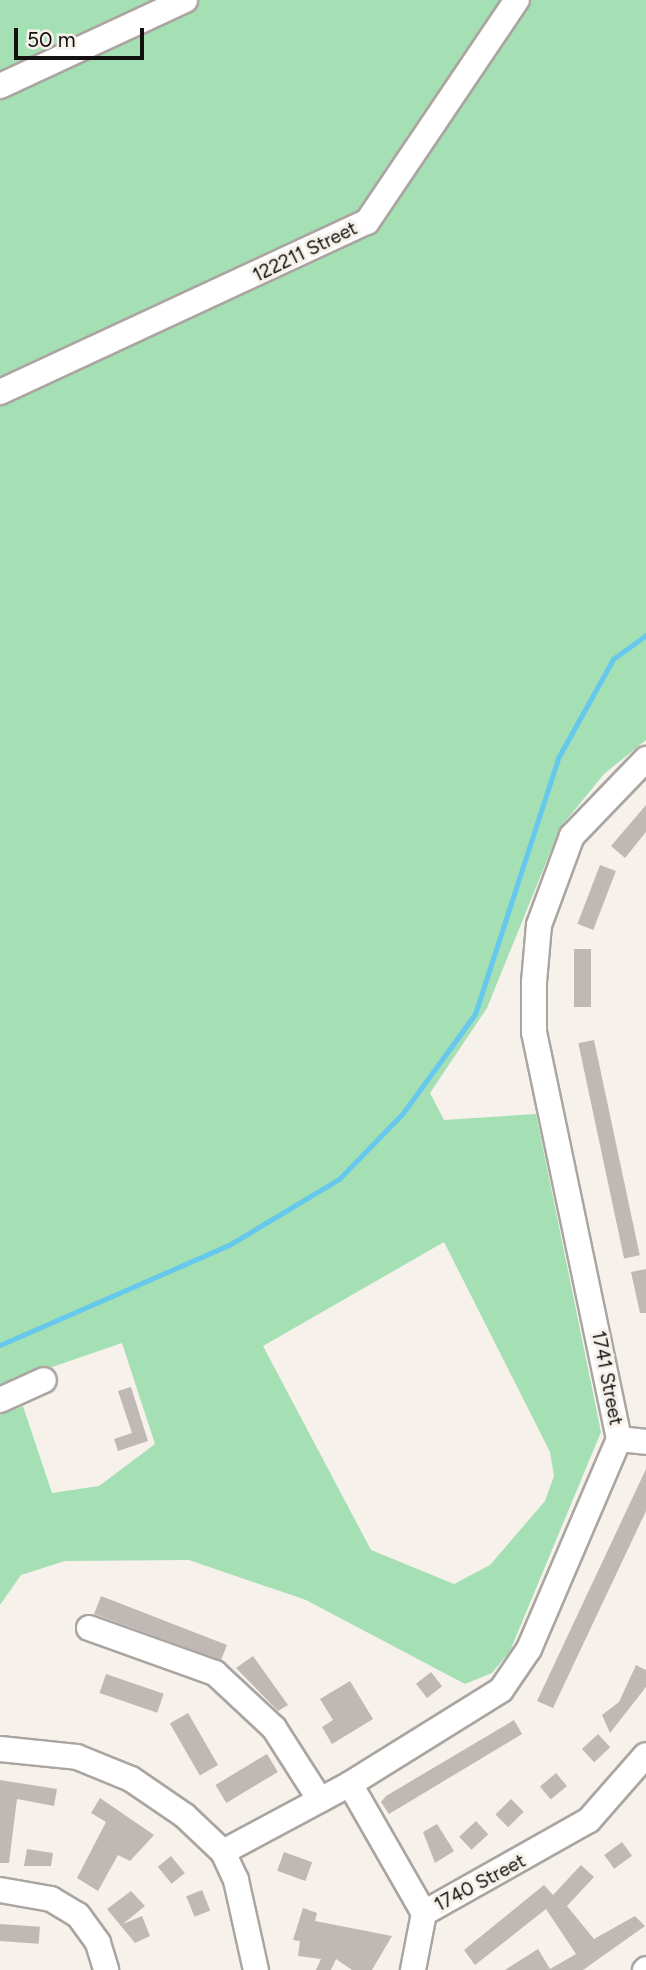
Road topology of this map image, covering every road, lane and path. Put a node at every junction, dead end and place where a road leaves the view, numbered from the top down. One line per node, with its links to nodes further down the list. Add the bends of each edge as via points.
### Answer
1 (185, 0): 3 (street)
2 (517, 0): 4 (street, 122211 Street, via 367,222)
3 (0, 86)
4 (0, 392)
5 (646, 760): 8 (street, 1741 Street, via 572,836 539,925 534,982 534,1032)
6 (44, 1380): 7 (street)
7 (0, 1400)
8 (620, 1439): 9 (street); 13 (street, 1741 Street, via 514,1675 488,1700)
9 (646, 1442)
10 (89, 1628): 14 (street, via 215,1673 274,1728)
11 (2, 1746): 15 (street, via 77,1757 131,1779)
12 (646, 1755): 17 (street, 1740 Street, via 589,1820)
13 (350, 1784): 14 (street, 1741 Street); 17 (street, 1740 Street)
14 (320, 1800): 15 (street, 1741 Street)
15 (223, 1852): 19 (street, via 250,1922)
16 (0, 1890): 18 (street, via 51,1899 78,1915 98,1943)
17 (424, 1913): 20 (street)
18 (106, 1970)
19 (256, 1970)
20 (413, 1970)

